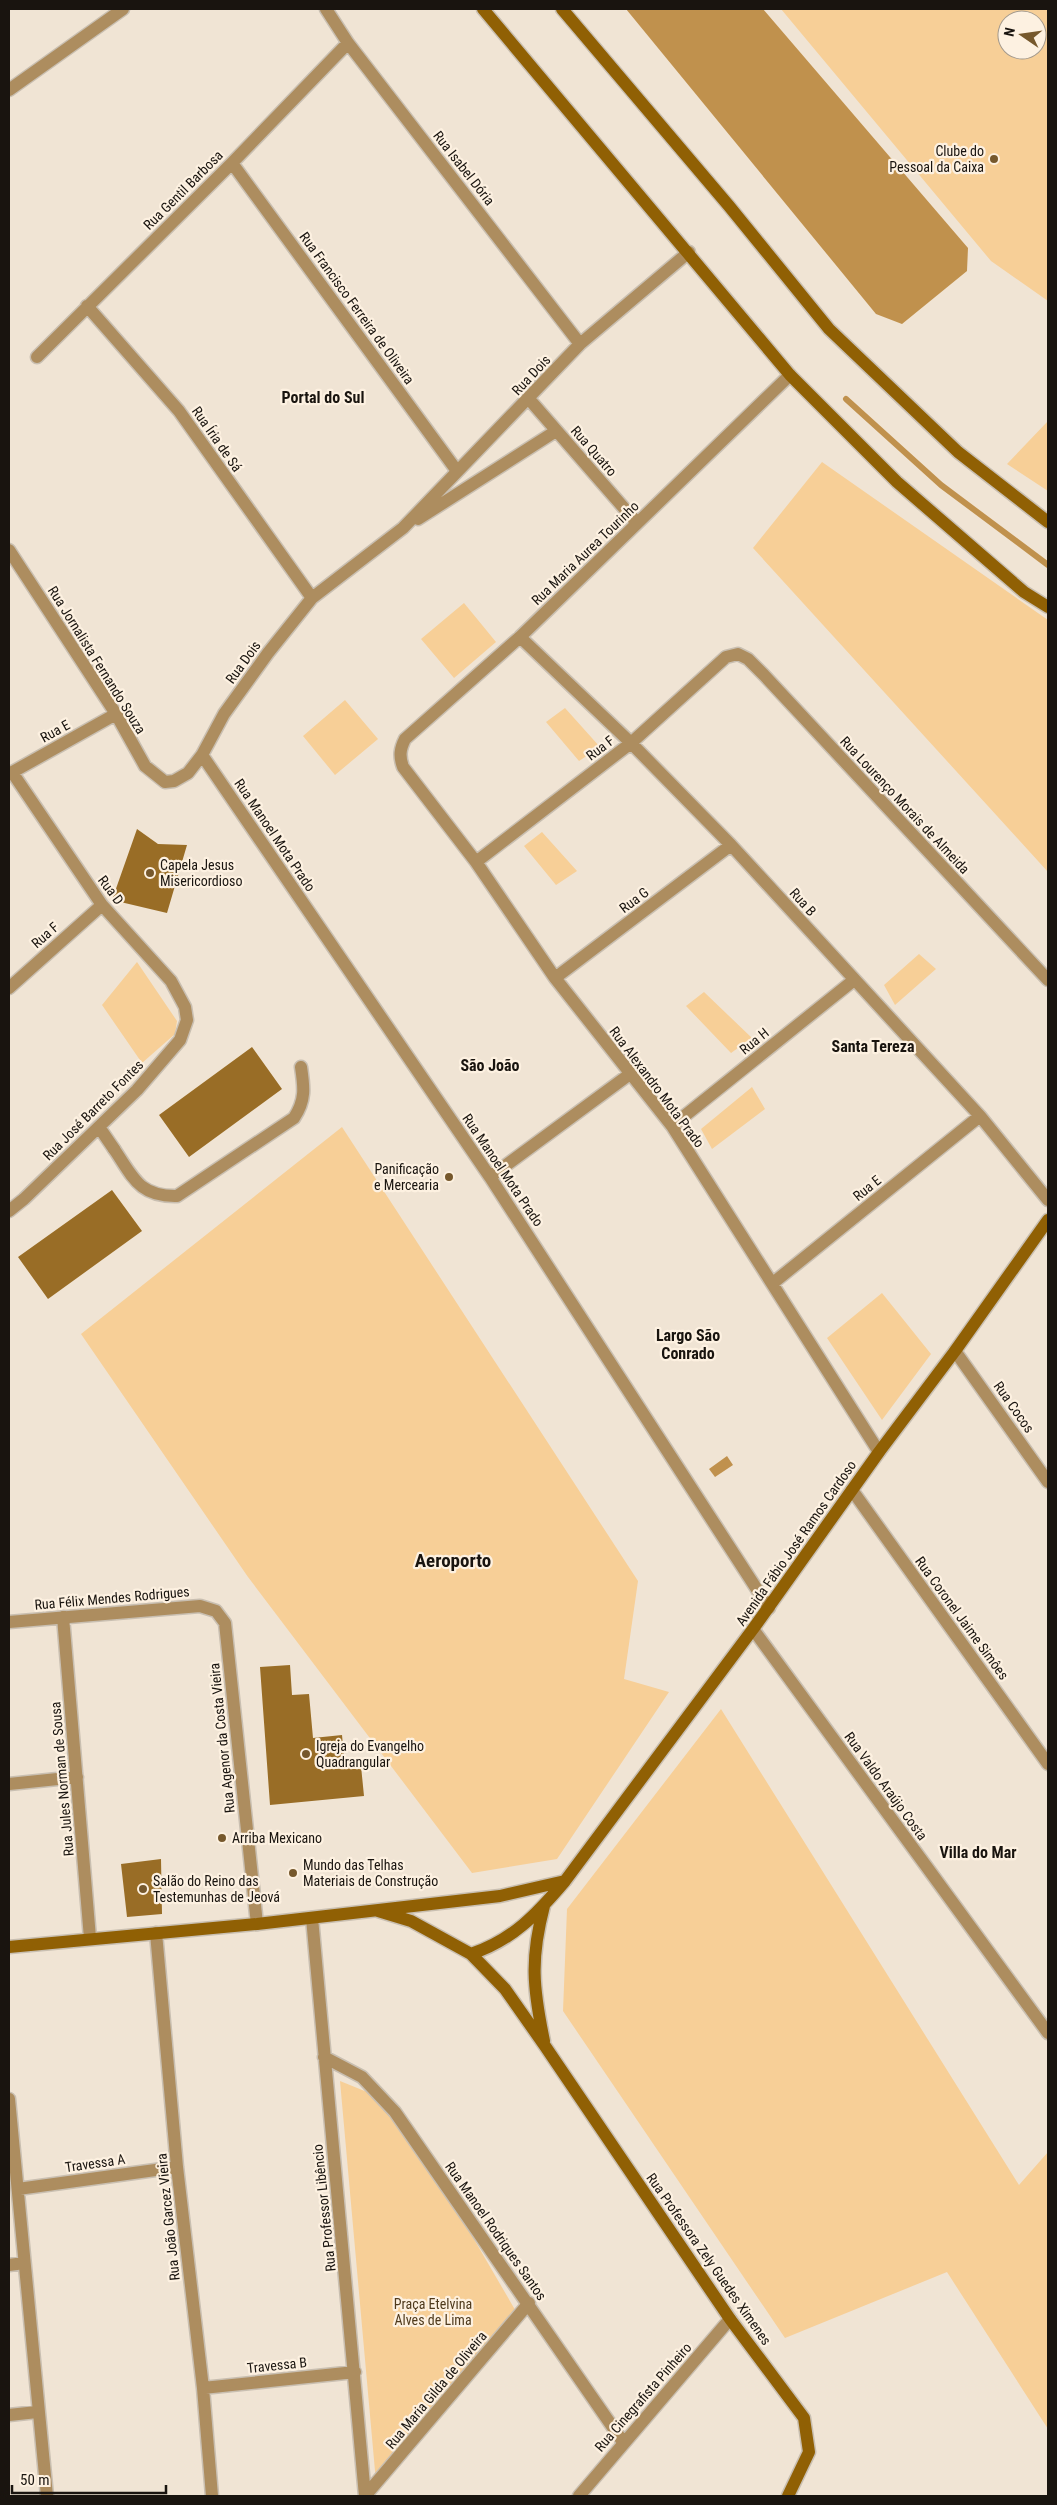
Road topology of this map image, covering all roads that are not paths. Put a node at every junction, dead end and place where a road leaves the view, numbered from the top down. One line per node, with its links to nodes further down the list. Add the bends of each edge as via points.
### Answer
1 (123, 9): 6 (street)
2 (326, 9): 5 (street, Rua Isabel Dória)
3 (482, 9): 8 (street)
4 (562, 9): 17 (street, via 829,329 958,452)
5 (348, 43): 7 (street, Rua Gentil Barbosa); 10 (street, Rua Isabel Dória)
6 (9, 90)
7 (232, 163): 9 (street, Rua Gentil Barbosa); 15 (street, Rua Francisco Ferreira de Oliveira)
8 (689, 252): 10 (street, Rua Dois); 12 (street)
9 (87, 306): 11 (street, Rua Gentil Barbosa); 20 (street, Rua Íria de Sá, via 179,411)
10 (580, 344): 13 (street, Rua Dois)
11 (37, 357)
12 (790, 375): 16 (street, Rua Maria Aurea Tourinho); 21 (street, via 897,482 1024,592)
13 (529, 399): 14 (street, Rua Quatro); 15 (street, Rua Dois)
14 (556, 430): 16 (street, Rua Quatro); 18 (street, Rua Dois)
15 (456, 470): 18 (street, Rua Dois)
16 (637, 522): 22 (street, Rua Maria Aurea Tourinho)
17 (1048, 522)
18 (403, 528): 20 (street, Rua Dois)
19 (9, 550): 24 (street, Rua Jornalista Fernando Souza)
20 (312, 598): 27 (street, Rua Dois, via 224,714)
21 (1048, 607)
22 (520, 637): 25 (street, Rua B); 26 (street, Rua Maria Aurea Tourinho, via 406,739)
23 (738, 654): 25 (street, Rua F, via 726,657); 35 (street, Rua Lourenço Morais de Almeida, via 764,675)
24 (116, 714): 28 (street, Rua E); 29 (street, Rua Jornalista Fernando Souza, via 145,766)
25 (631, 743): 30 (street, Rua B); 31 (street, Rua F)
26 (400, 750): 31 (street, Rua Alexandro Mota Prado, via 403,767)
27 (202, 755): 29 (street, Rua Dois, via 188,773); 43 (street, Rua Manoel Mota Prado)
28 (11, 773): 32 (street, Rua D)
29 (165, 782)
30 (731, 845): 33 (street, Rua G); 34 (street, Rua B)
31 (476, 862): 33 (street, Rua Alexandro Mota Prado)
32 (102, 905): 36 (street, Rua F); 37 (street, Rua D, via 171,981 185,1006)
33 (555, 978): 39 (street, Rua Alexandro Mota Prado)
34 (854, 980): 40 (street, Rua B); 41 (street, Rua H)
35 (1048, 980)
36 (9, 988)
37 (187, 1020): 42 (street, Rua José Barreto Fontes, via 180,1040 137,1090)
38 (301, 1066): 42 (street, via 304,1094 301,1108 294,1118 176,1196 159,1197 146,1191)
39 (630, 1074): 41 (street, Rua Alexandro Mota Prado); 43 (street)
40 (980, 1116): 44 (street, Rua B); 47 (street, Rua E)
41 (672, 1126): 47 (street, Rua Alexandro Mota Prado)
42 (99, 1127): 45 (street, Rua José Barreto Fontes)
43 (490, 1177): 52 (street, Rua Manoel Mota Prado)
44 (1048, 1200)
45 (9, 1211)
46 (1048, 1220): 48 (street, Avenida Fábio José Ramos Cardoso)
47 (773, 1282): 49 (street, Rua Alexandro Mota Prado)
48 (955, 1350): 49 (street, Avenida Fábio José Ramos Cardoso); 50 (street, Rua Cocos)
49 (879, 1452): 51 (street, Avenida Fábio José Ramos Cardoso)
50 (1048, 1482)
51 (852, 1490): 52 (street, Avenida Fábio José Ramos Cardoso); 57 (street, Rua Coronel Jaime Simôes)
52 (769, 1608): 56 (street, Avenida Fábio José Ramos Cardoso)
53 (216, 1611): 54 (street, Rua Félix Mendes Rodrigues, via 200,1606); 64 (street, Rua Agenor da Costa Vieira, via 225,1623)
54 (63, 1617): 55 (street, Rua Félix Mendes Rodrigues); 58 (street, Rua Jules Norman de Sousa)
55 (9, 1622)
56 (753, 1629): 60 (street, Avenida Fábio José Ramos Cardoso); 69 (street, Rua Valdo Araújo Costa)
57 (1048, 1764)
58 (77, 1777): 59 (street); 66 (street, Rua Jules Norman de Sousa)
59 (9, 1784)
60 (565, 1881): 61 (street, Avenida Fábio José Ramos Cardoso); 62 (street, via 500,1896)
61 (544, 1906): 68 (street, Avenida Fábio José Ramos Cardoso, via 508,1938); 70 (street, via 533,1970)
62 (378, 1911): 63 (street); 68 (street, Rua Professora Zely Guedes Ximenes, via 411,1921)
63 (312, 1918): 64 (street); 71 (street, Rua Professor Libêncio)
64 (257, 1924): 65 (street)
65 (156, 1933): 66 (street); 74 (street, Rua João Garcez Vieira)
66 (90, 1938): 67 (street)
67 (9, 1947)
68 (471, 1954): 70 (street, Rua Professora Zely Guedes Ximenes, via 504,1989)
69 (1048, 2033)
70 (545, 2046): 79 (street, Rua Professora Zely Guedes Ximenes)
71 (324, 2056): 78 (street, Rua Manoel Rodriques Santos, via 362,2077 395,2112); 80 (street, Rua Professor Libêncio)
72 (9, 2099): 73 (street)
73 (9, 2104): 75 (street)
74 (177, 2167): 75 (street, Travessa A); 81 (street, Rua João Garcez Vieira)
75 (18, 2189): 76 (street)
76 (24, 2264): 77 (street); 82 (street)
77 (9, 2265)
78 (529, 2303): 84 (street, Rua Manoel Rodriques Santos); 87 (street, Rua Maria Gilda de Oliveira)
79 (730, 2318): 84 (street, Rua Cinegrafista Pinheiro); 89 (street, Rua Professora Zely Guedes Ximenes, via 804,2418 809,2452)
80 (355, 2372): 81 (street, Travessa B); 87 (street, Rua Professor Libêncio)
81 (203, 2388): 86 (street, Rua João Garcez Vieira)
82 (37, 2412): 83 (street); 85 (street)
83 (9, 2415)
84 (623, 2442): 88 (street, Rua Cinegrafista Pinheiro)
85 (47, 2496)
86 (212, 2496)
87 (365, 2496)
88 (579, 2496)
89 (788, 2496)

